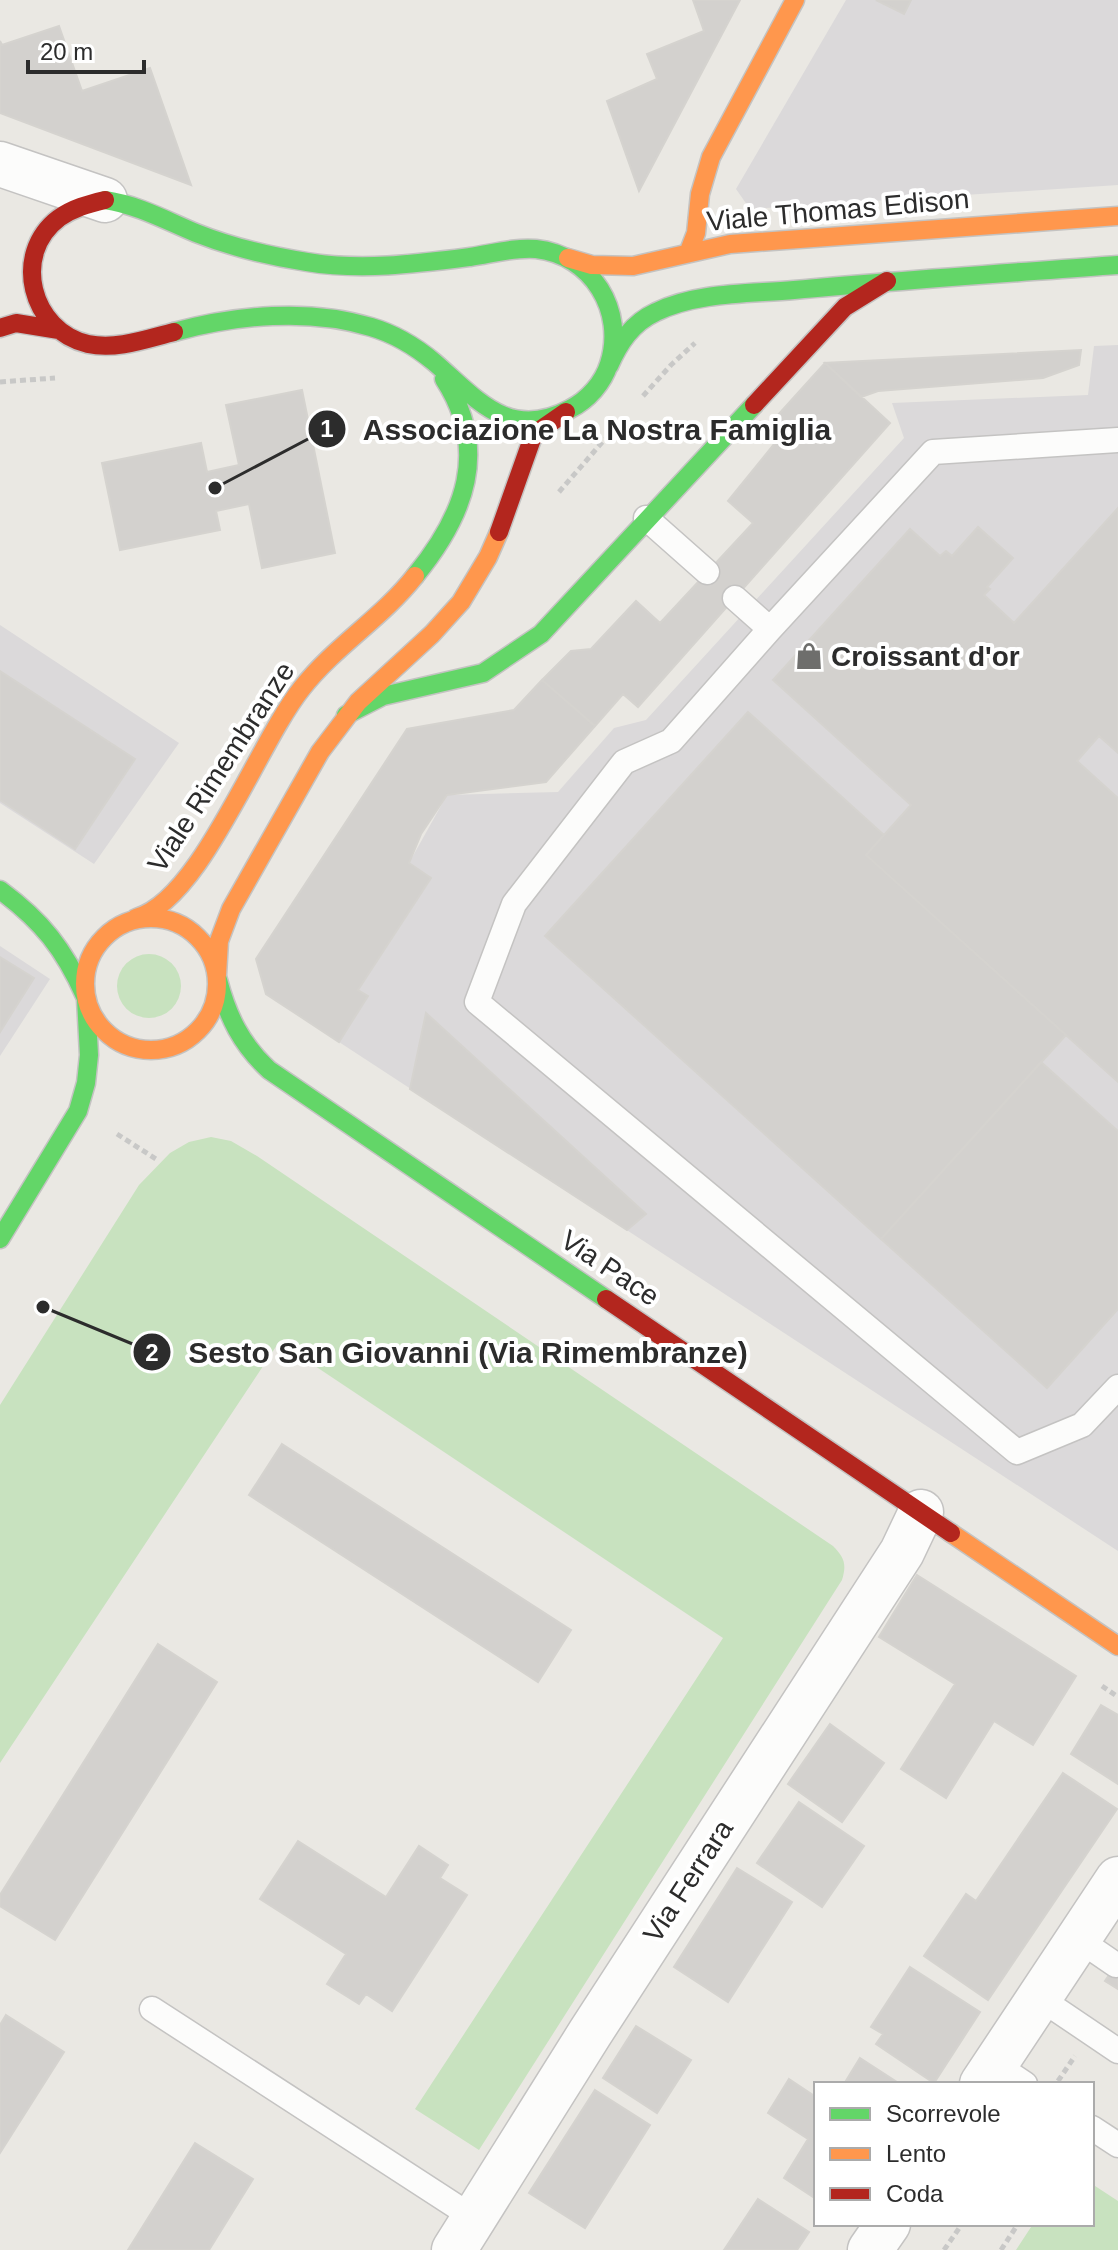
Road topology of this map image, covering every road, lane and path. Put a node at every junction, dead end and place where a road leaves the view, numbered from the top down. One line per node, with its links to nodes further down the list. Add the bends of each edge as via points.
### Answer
1 (795, 0): 5 (street, via 711,157)
2 (0, 167): 3 (street); 7 (street, via 25,181 33,198)
3 (105, 200): 6 (street, Viale Thomas Edison, via 134,206 239,248 312,264 386,268 527,249); 7 (street, via 60,215)
4 (1118, 216): 5 (street, Viale Thomas Edison)
5 (689, 251): 6 (street, Viale Thomas Edison, via 629,268 594,267)
6 (566, 257): 14 (street, via 592,276 609,303 615,334)
7 (24, 261): 11 (street, via 47,319)
8 (1118, 265): 9 (street)
9 (887, 281): 14 (street, via 669,307 623,337); 22 (street, via 845,307)
10 (0, 328): 11 (street, via 16,323)
11 (59, 330): 13 (street, via 88,345 105,347 192,327 302,316 376,328)
12 (706, 334): 17 (path)
13 (428, 357): 18 (street, via 472,399 501,415 534,420); 30 (street, Viale Rimembranze, via 466,418 467,476 454,514 401,593 304,684 178,889 156,910)
14 (609, 366): 18 (street, via 592,393)
15 (62, 377): 16 (path)
16 (0, 382)
17 (641, 399)
18 (566, 412): 26 (street, via 532,439 488,557 445,632)
19 (610, 434): 21 (path)
20 (1118, 440): 25 (lane, via 933,452)
21 (554, 499)
22 (646, 518): 23 (lane); 26 (street, via 541,634 478,668 383,696)
23 (707, 572)
24 (735, 598): 25 (lane)
25 (770, 629): 43 (lane, via 671,741 624,762 514,904 477,1002 1017,1452 1082,1425)
26 (346, 715): 31 (street, via 231,909 219,941)
27 (8, 896): 28 (street); 32 (street, via 60,947)
28 (52, 913)
29 (94, 919): 30 (street)
30 (133, 919): 31 (street, via 164,918 189,929 208,949); 32 (street, via 108,932 93,950 85,973)
31 (217, 978): 33 (street, via 215,1004 205,1023 191,1038); 37 (street, Via Pace, via 232,1026)
32 (86, 997): 33 (street, via 97,1024 116,1040 138,1049); 39 (street, via 89,1057)
33 (167, 1049): 34 (street); 36 (street)
34 (202, 1050)
35 (232, 1058): 37 (street, Via Pace)
36 (135, 1067)
37 (269, 1070): 44 (street, Via Pace)
38 (103, 1089): 39 (street)
39 (78, 1111): 42 (street)
40 (117, 1134): 41 (path)
41 (156, 1159)
42 (0, 1239)
43 (1118, 1387)
44 (921, 1512): 45 (street, Via Pace); 58 (street, Via Ferrara, via 902,1552)
45 (1118, 1646)
46 (1118, 1879): 47 (street)
47 (1078, 1939): 48 (lane); 49 (street)
48 (1116, 1965)
49 (1038, 1997): 51 (lane); 52 (street)
50 (152, 2009): 58 (lane)
51 (1118, 2051)
52 (1000, 2077)
53 (1094, 2129): 54 (lane)
54 (1118, 2145)
55 (887, 2226): 59 (street)
56 (961, 2226): 60 (path)
57 (1017, 2226): 61 (path)
58 (464, 2234)
59 (870, 2250)
60 (944, 2250)
61 (1001, 2250)

